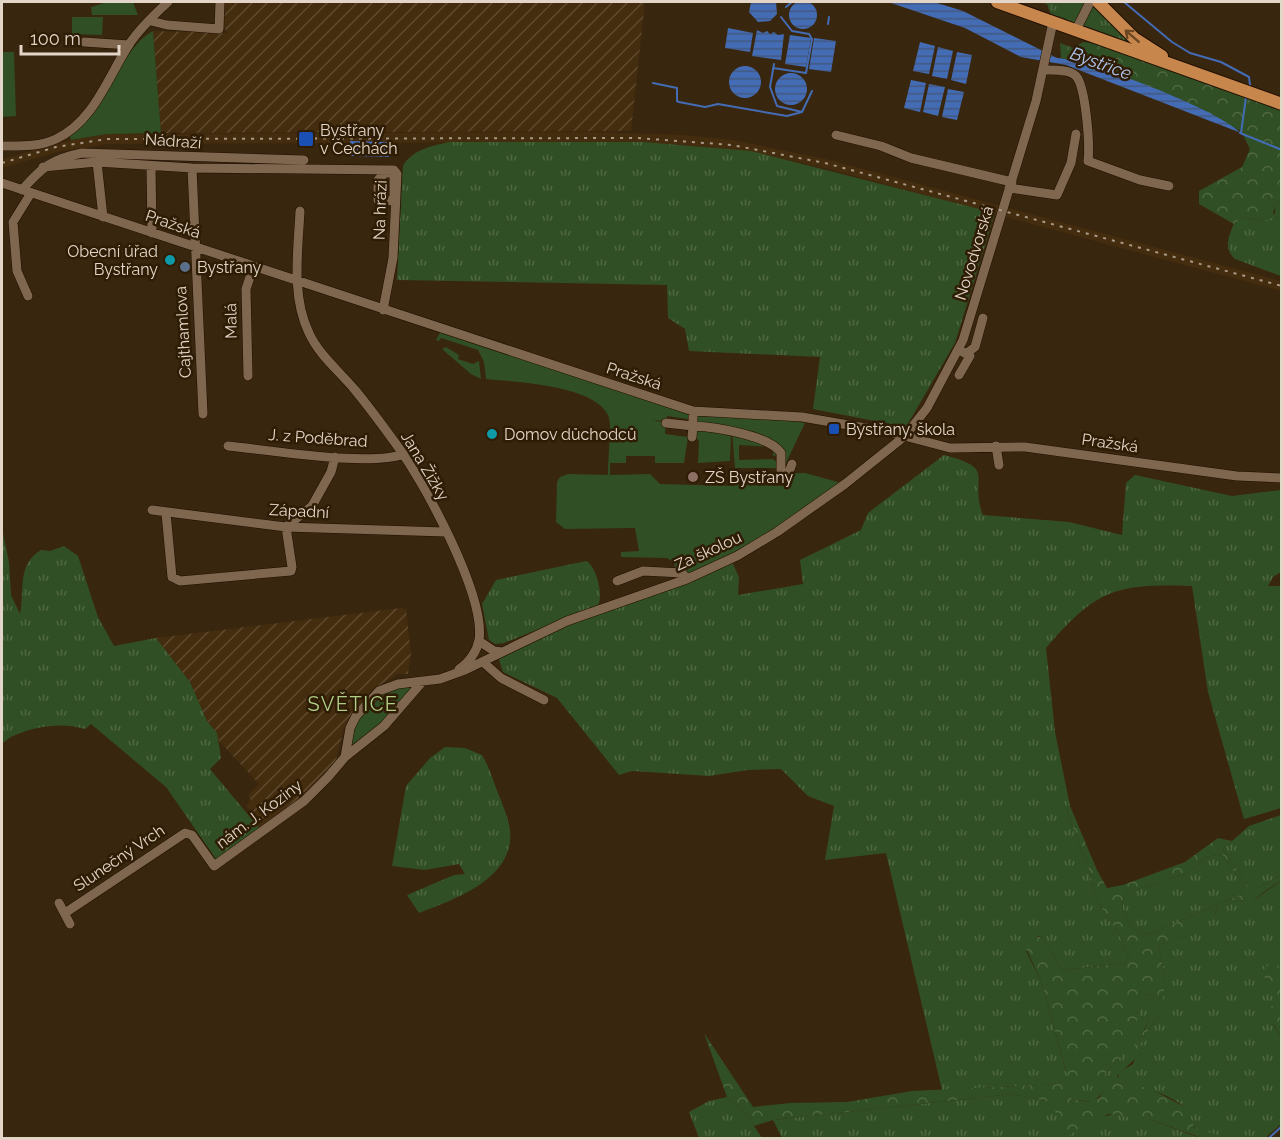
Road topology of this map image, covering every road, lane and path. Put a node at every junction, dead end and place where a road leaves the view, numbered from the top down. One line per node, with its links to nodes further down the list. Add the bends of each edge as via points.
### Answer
1 (168, 2): 6 (street)
2 (220, 2): 6 (street, via 219,29)
3 (997, 2): 7 (main road)
4 (1090, 2): 8 (street)
5 (1098, 2): 12 (main road, one-way to 5, via 1145,46)
6 (152, 21): 10 (street)
7 (1053, 22): 8 (main road); 11 (street, Novodvorská)
8 (1076, 30): 12 (main road)
9 (84, 42): 10 (street)
10 (129, 45): 16 (street, via 91,108 67,133 43,144)
11 (1045, 68): 18 (street, via 1072,74 1078,80 1087,124); 25 (street, Novodvorská)
12 (1201, 75): 13 (main road)
13 (1281, 104)
14 (1076, 134): 20 (street)
15 (836, 135): 25 (street)
16 (2, 146)
17 (304, 160): 22 (street, Nádraží, via 82,153 59,158)
18 (1088, 161): 20 (street); 26 (street)
19 (97, 162): 21 (street, Na hrázi); 22 (street, Na hrázi); 29 (street)
20 (1071, 163): 25 (street, via 1057,195)
21 (152, 166): 23 (street, Na hrázi); 32 (street)
22 (43, 167): 27 (street)
23 (192, 168): 33 (street); 37 (street, Na hrázi, via 397,174 396,223)
24 (2, 183): 27 (street, Pražská)
25 (1010, 185): 39 (street, Novodvorská)
26 (1169, 186)
27 (27, 191): 29 (street, Pražská); 30 (street)
28 (300, 212): 35 (street, Jana Žižky)
29 (103, 217): 32 (street, Pražská)
30 (13, 222): 31 (street); 36 (street, via 17,271)
31 (2, 224)
32 (152, 233): 33 (street, Pražská)
33 (194, 248): 34 (street, Pražská); 45 (street, Cajthamlova)
34 (253, 268): 35 (street, Pražská); 41 (street, Malá, via 246,289)
35 (297, 282): 37 (street, Pražská); 52 (street, Jana Žižky, via 312,340)
36 (28, 296)
37 (383, 310): 42 (street, Pražská)
38 (983, 318): 39 (street, via 975,347)
39 (963, 352): 40 (street, via 969,358); 48 (street, Novodvorská)
40 (959, 375)
41 (248, 376)
42 (668, 403): 44 (street, Pražská); 47 (street, via 668,423)
43 (803, 405): 46 (street)
44 (693, 411): 46 (street, Pražská); 47 (street)
45 (203, 414)
46 (807, 421): 48 (street, Pražská)
47 (693, 426): 49 (street); 53 (street, via 726,428 773,445 781,453 786,468)
48 (905, 436): 51 (street, Pražská, via 950,448); 61 (street, Za školou, via 777,532 738,556)
49 (692, 437)
50 (228, 446): 54 (street, J. z Poděbrad)
51 (996, 446): 55 (street); 56 (street, Pražská)
52 (404, 454): 54 (street, J. z Poděbrad, via 393,458); 60 (street, Jana Žižky)
53 (772, 456)
54 (335, 457): 59 (street, via 312,506)
55 (999, 465)
56 (1281, 478)
57 (152, 510): 58 (street, Západní)
58 (166, 513): 59 (street, Západní); 59 (street, via 172,577 180,580 291,571)
59 (286, 527): 60 (street, Západní)
60 (444, 532): 63 (street, Jana Žižky, via 468,583)
61 (687, 579): 62 (street, via 682,573 643,571); 64 (street, Za školou, via 567,621)
62 (616, 581)
63 (479, 641): 64 (street); 66 (street, via 470,659)
64 (502, 652): 65 (street, Za školou)
65 (483, 662): 66 (street, Za školou); 68 (street, via 501,678)
66 (451, 675): 67 (street)
67 (423, 681): 69 (street, nám. J. Koziny, via 384,726); 69 (street, via 386,688 373,697 350,728)
68 (544, 700)
69 (345, 757): 70 (street, nám. J. Koziny, via 309,797 214,866)
70 (190, 834): 72 (street, Slunečný Vrch, via 181,835)
71 (59, 903): 72 (street)
72 (65, 913): 73 (street)
73 (70, 924)

